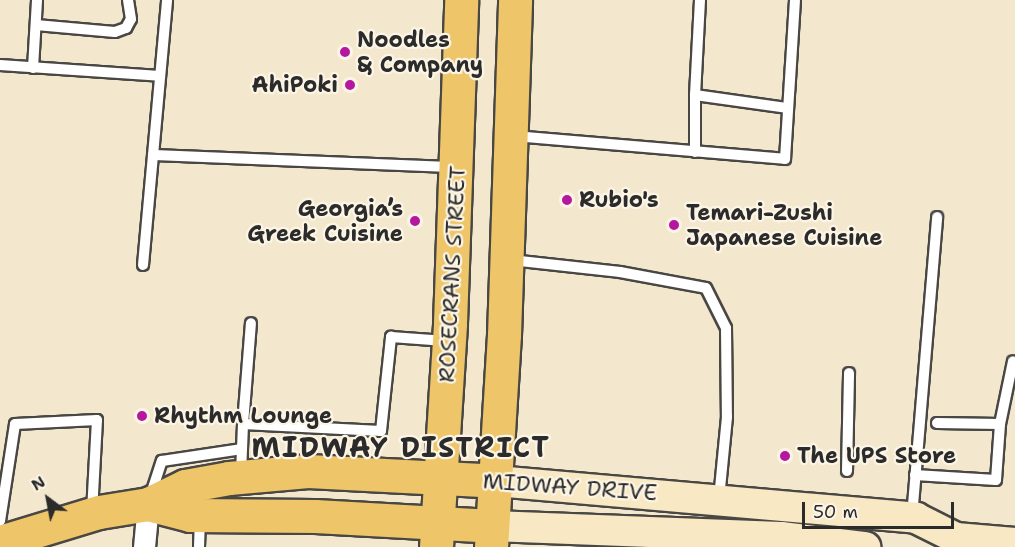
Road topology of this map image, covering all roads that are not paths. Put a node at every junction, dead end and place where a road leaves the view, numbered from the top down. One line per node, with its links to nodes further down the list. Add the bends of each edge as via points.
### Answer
1 (37, 0): 8 (lane)
2 (128, 0): 8 (lane, via 131,19 126,28 115,32)
3 (167, 0): 11 (lane)
4 (461, 0): 17 (main road, ROSECRANS STREET)
5 (515, 0): 14 (main road)
6 (700, 0): 12 (lane)
7 (795, 0): 13 (lane)
8 (36, 26): 10 (lane)
9 (0, 65): 10 (lane)
10 (33, 68): 11 (lane)
11 (160, 76): 16 (lane)
12 (695, 95): 13 (lane); 15 (lane)
13 (788, 108): 15 (lane, via 785,159)
14 (513, 136): 15 (lane); 19 (main road)
15 (695, 152)
16 (153, 155): 17 (lane); 20 (lane)
17 (457, 167): 22 (main road, ROSECRANS STREET)
18 (937, 217): 30 (lane)
19 (508, 260): 32 (main road); 33 (lane, via 620,272 706,288 726,328 727,417)
20 (143, 266)
21 (251, 323): 26 (lane)
22 (449, 341): 26 (lane, via 391,337 381,431); 31 (main road, ROSECRANS STREET)
23 (1013, 361): 27 (lane)
24 (849, 373): 29 (lane)
25 (937, 423): 27 (lane)
26 (243, 424): 28 (lane)
27 (1000, 424): 30 (lane, via 996,480)
28 (242, 463): 31 (main road, MIDWAY DRIVE, via 308,471); 34 (main road, MIDWAY DRIVE)
29 (847, 471)
30 (915, 475): 36 (lane)
31 (441, 477): 32 (main road, MIDWAY DRIVE); 39 (main road, ROSECRANS STREET)
32 (496, 481): 33 (main road, MIDWAY DRIVE); 40 (main road)
33 (719, 499): 36 (main road, MIDWAY DRIVE)
34 (148, 504): 35 (main road, MIDWAY DRIVE); 38 (main road, MIDWAY DRIVE); 45 (street)
35 (91, 514): 37 (lane, via 97,420 15,424); 41 (main road, MIDWAY DRIVE)
36 (912, 518): 42 (main road, MIDWAY DRIVE)
37 (0, 521)
38 (200, 532): 39 (main road, MIDWAY DRIVE, via 315,516)
39 (437, 535): 40 (main road, MIDWAY DRIVE)
40 (492, 537): 44 (main road, MIDWAY DRIVE, via 588,527)
41 (0, 542)
42 (945, 543): 43 (main road, MIDWAY DRIVE)
43 (1015, 543)
44 (816, 544): 46 (main road, MIDWAY DRIVE)
45 (144, 547)
46 (865, 547)

